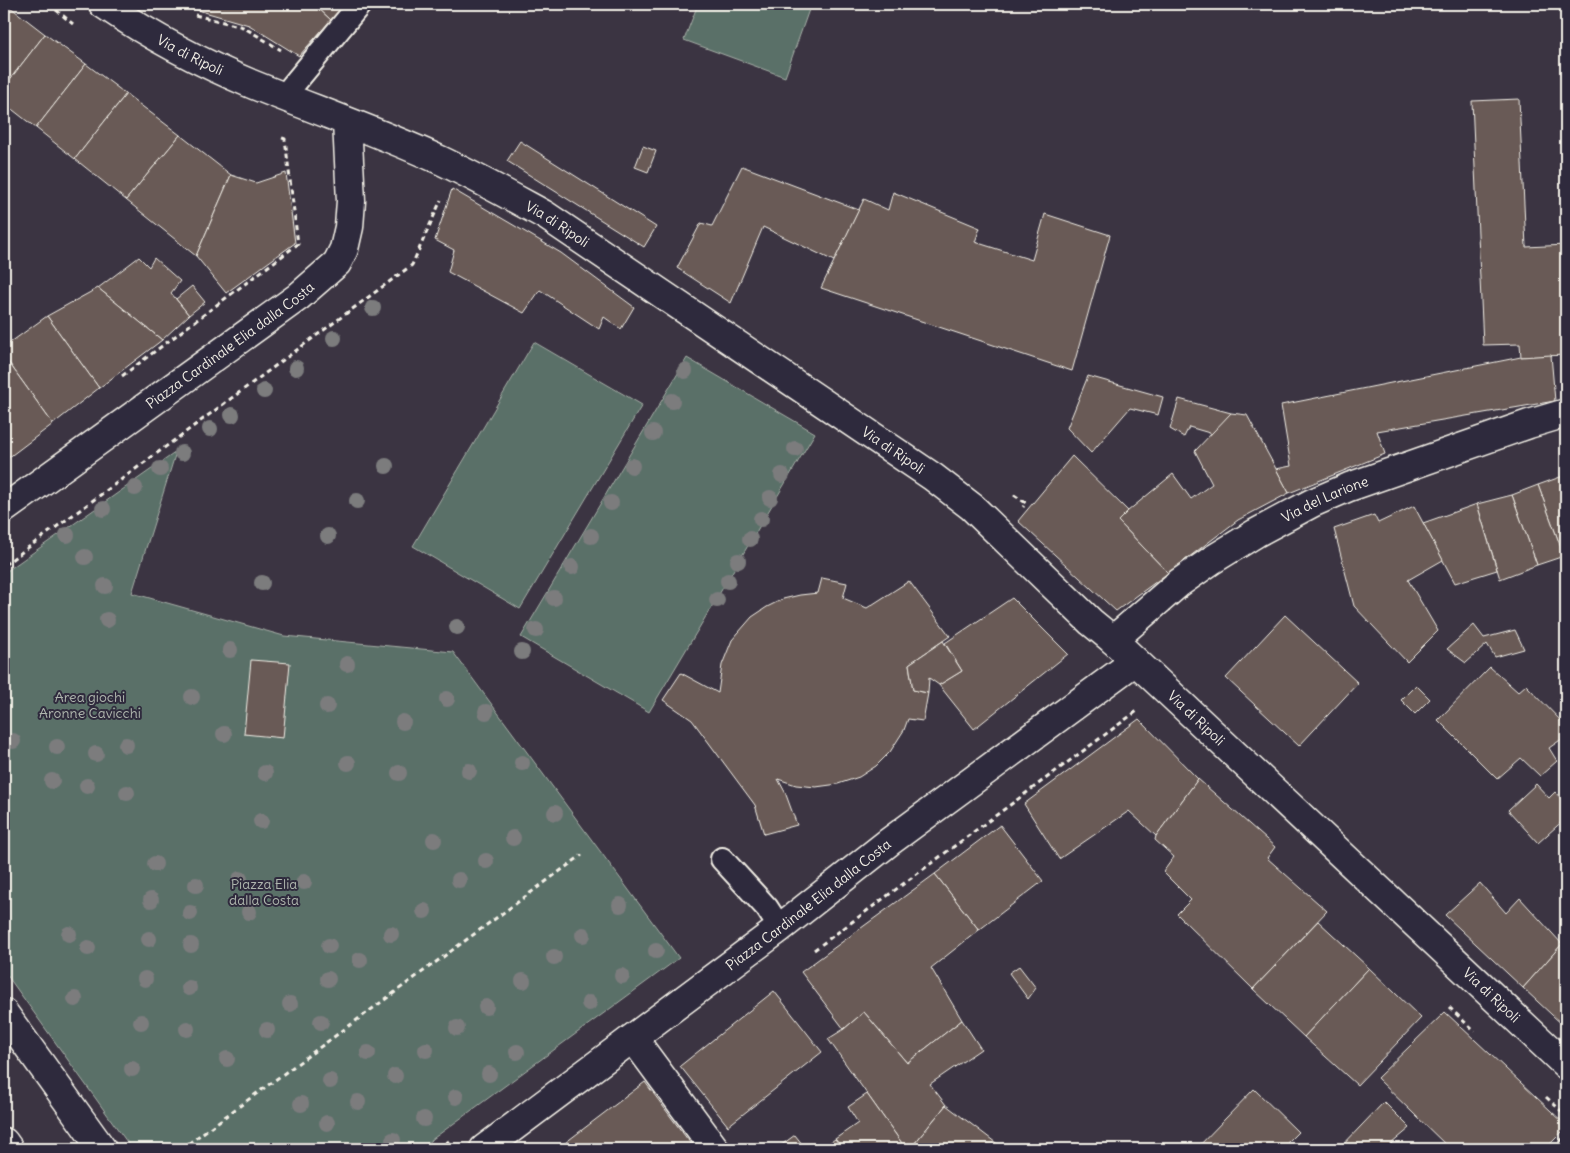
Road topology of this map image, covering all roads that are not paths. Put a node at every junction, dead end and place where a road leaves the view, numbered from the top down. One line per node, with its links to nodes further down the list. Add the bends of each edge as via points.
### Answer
1 (103, 4): 3 (street, Via di Ripoli, via 179,50)
2 (360, 4): 3 (lane)
3 (284, 96): 4 (street, Via di Ripoli)
4 (347, 122): 6 (street, Piazza Cardinale Elia dalla Costa, via 351,201 344,248 337,263 298,297); 7 (street, Via di Ripoli, via 439,160 496,187 544,215 926,472 972,506)
5 (1566, 413): 7 (street, Via del Larione, via 1349,486 1312,503 1212,560)
6 (4, 509)
7 (1113, 640): 8 (street, Via di Ripoli)
8 (1134, 662): 10 (street, Piazza Cardinale Elia dalla Costa, via 889,842); 13 (street, Via di Ripoli)
9 (722, 859): 10 (lane, via 767,908)
10 (780, 928): 12 (street, Piazza Cardinale Elia dalla Costa)
11 (4, 1013): 16 (street)
12 (633, 1038): 17 (street, Piazza Cardinale Elia dalla Costa); 18 (street)
13 (1566, 1065)
14 (4, 1142): 15 (street)
15 (9, 1149)
16 (102, 1149)
17 (484, 1149)
18 (715, 1149)

